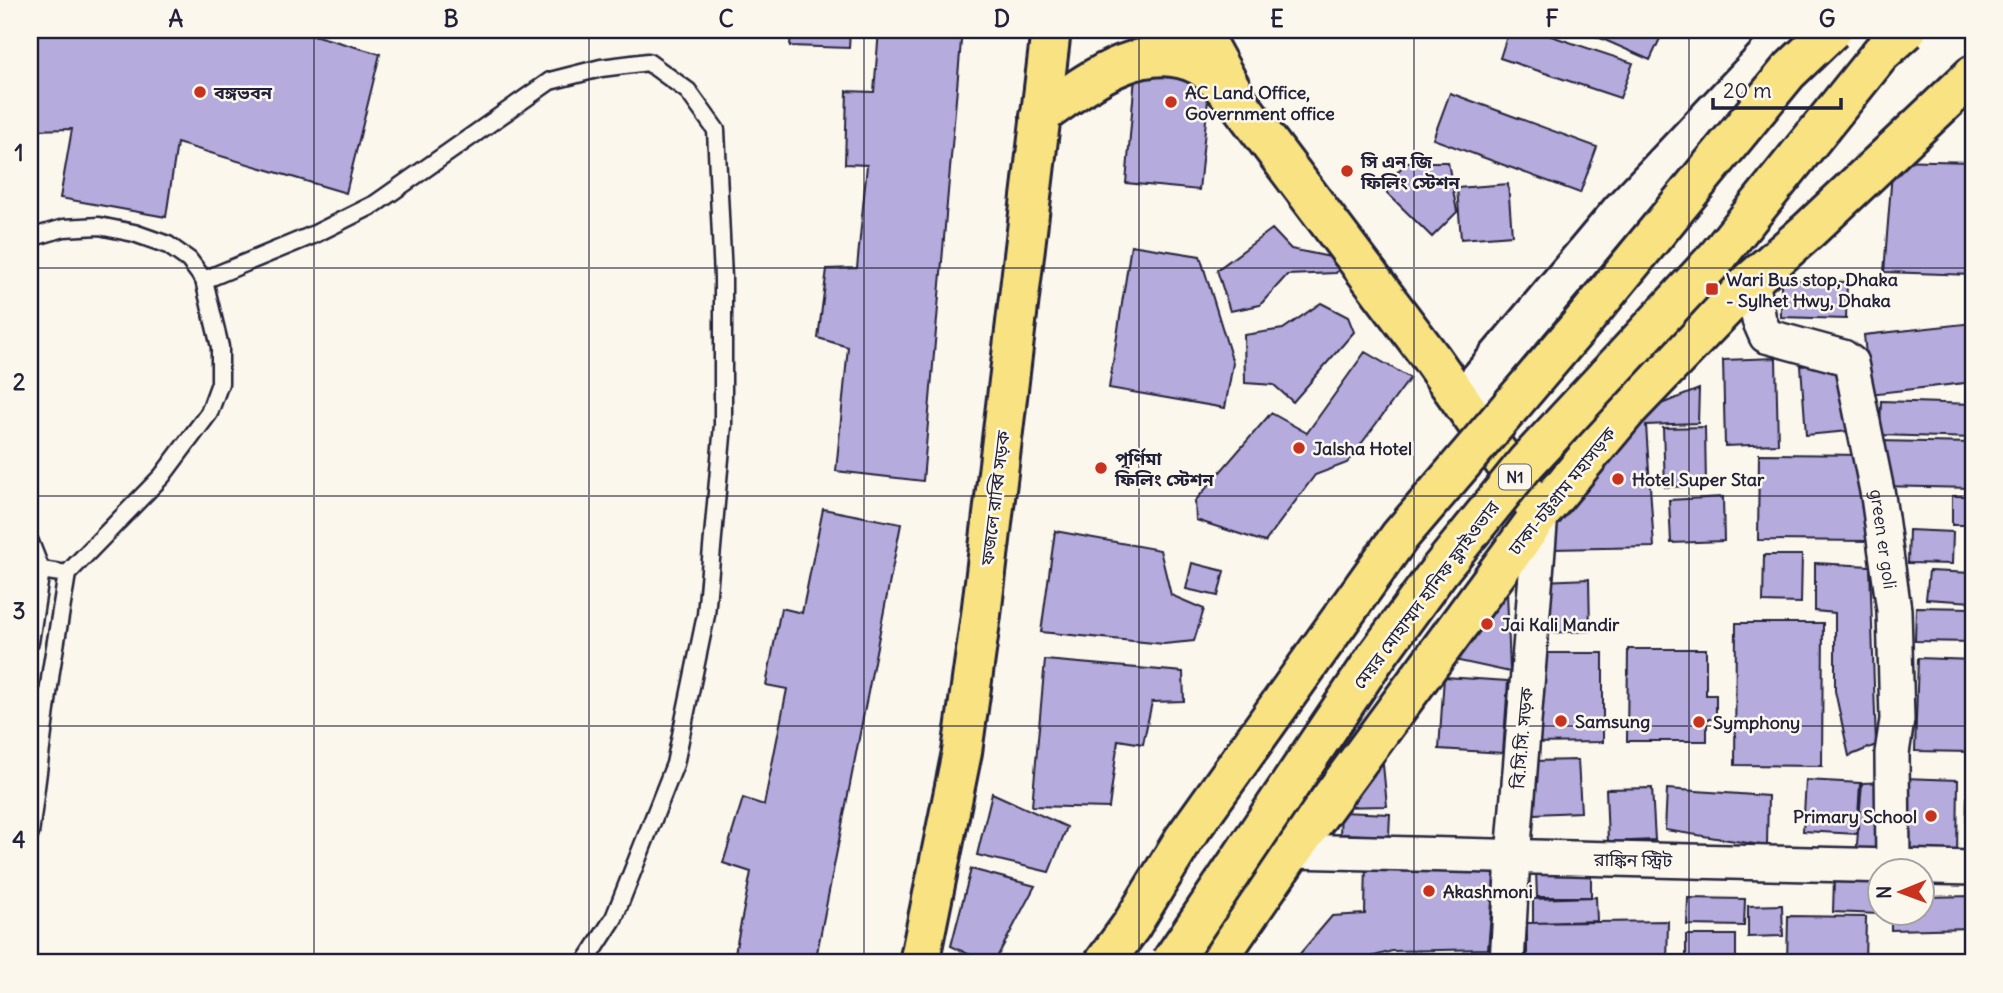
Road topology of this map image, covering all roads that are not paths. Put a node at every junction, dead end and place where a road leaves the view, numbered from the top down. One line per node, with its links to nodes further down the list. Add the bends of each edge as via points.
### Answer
1 (1051, 30): 8 (main road, ফজলে রাব্বি সড়ক)
2 (1199, 30): 7 (main road)
3 (1792, 30): 12 (street, via 1622,210)
4 (1832, 30): 26 (main road, bridge, via 1788,72 1400,536 1184,839)
5 (1907, 30): 31 (main road, মেয়র মোহাম্মদ হানিফ ফ্লাইওভার / N1, bridge, via 1881,52 1717,257 1527,463 1439,571)
6 (1973, 75): 11 (main road, ঢাকা-চট্টগ্রাম মহাসড়ক)
7 (1239, 103): 8 (main road, via 1200,66 1178,58 1147,56 1086,83); 12 (main road)
8 (1040, 116): 28 (main road, ফজলে রাব্বি সড়ক, via 981,615 965,725)
9 (30, 239): 10 (lane, via 64,228 99,226 134,233 168,244 189,260)
10 (204, 280): 16 (lane, via 220,347 220,383 209,413 162,476); 27 (lane, via 375,204 550,81 648,62 688,91 716,130 723,425 706,615 675,764 614,918)
11 (1752, 280): 13 (main road, ঢাকা-চট্টগ্রাম মহাসড়ক, via 1628,408); 21 (street, green er goli, via 1766,337 1851,363 1878,496 1894,610)
12 (1462, 401): 13 (main road)
13 (1541, 513): 20 (main road, ঢাকা-চট্টগ্রাম মহাসড়ক); 22 (street, বি.সি.সি. সড়ক)
14 (30, 542): 15 (lane)
15 (41, 570): 16 (lane); 17 (lane)
16 (67, 575): 18 (lane)
17 (30, 642)
18 (32, 807): 19 (lane)
19 (30, 834)
20 (1292, 851): 22 (street, রাঙ্কিন স্ট্রিট); 32 (main road, ঢাকা-চট্টগ্রাম মহাসড়ক)
21 (1893, 856)
22 (1513, 857): 23 (street, রাঙ্কিন স্ট্রিট); 33 (street, বি.সি.সি. সড়ক)
23 (1867, 865)
24 (1937, 867): 25 (street, রাঙ্কিন স্ট্রিট)
25 (1973, 868)
26 (1131, 926): 29 (main road); 30 (main road)
27 (585, 963)
28 (919, 963)
29 (1104, 963)
30 (1111, 963)
31 (1170, 963)
32 (1215, 963)
33 (1507, 963)

